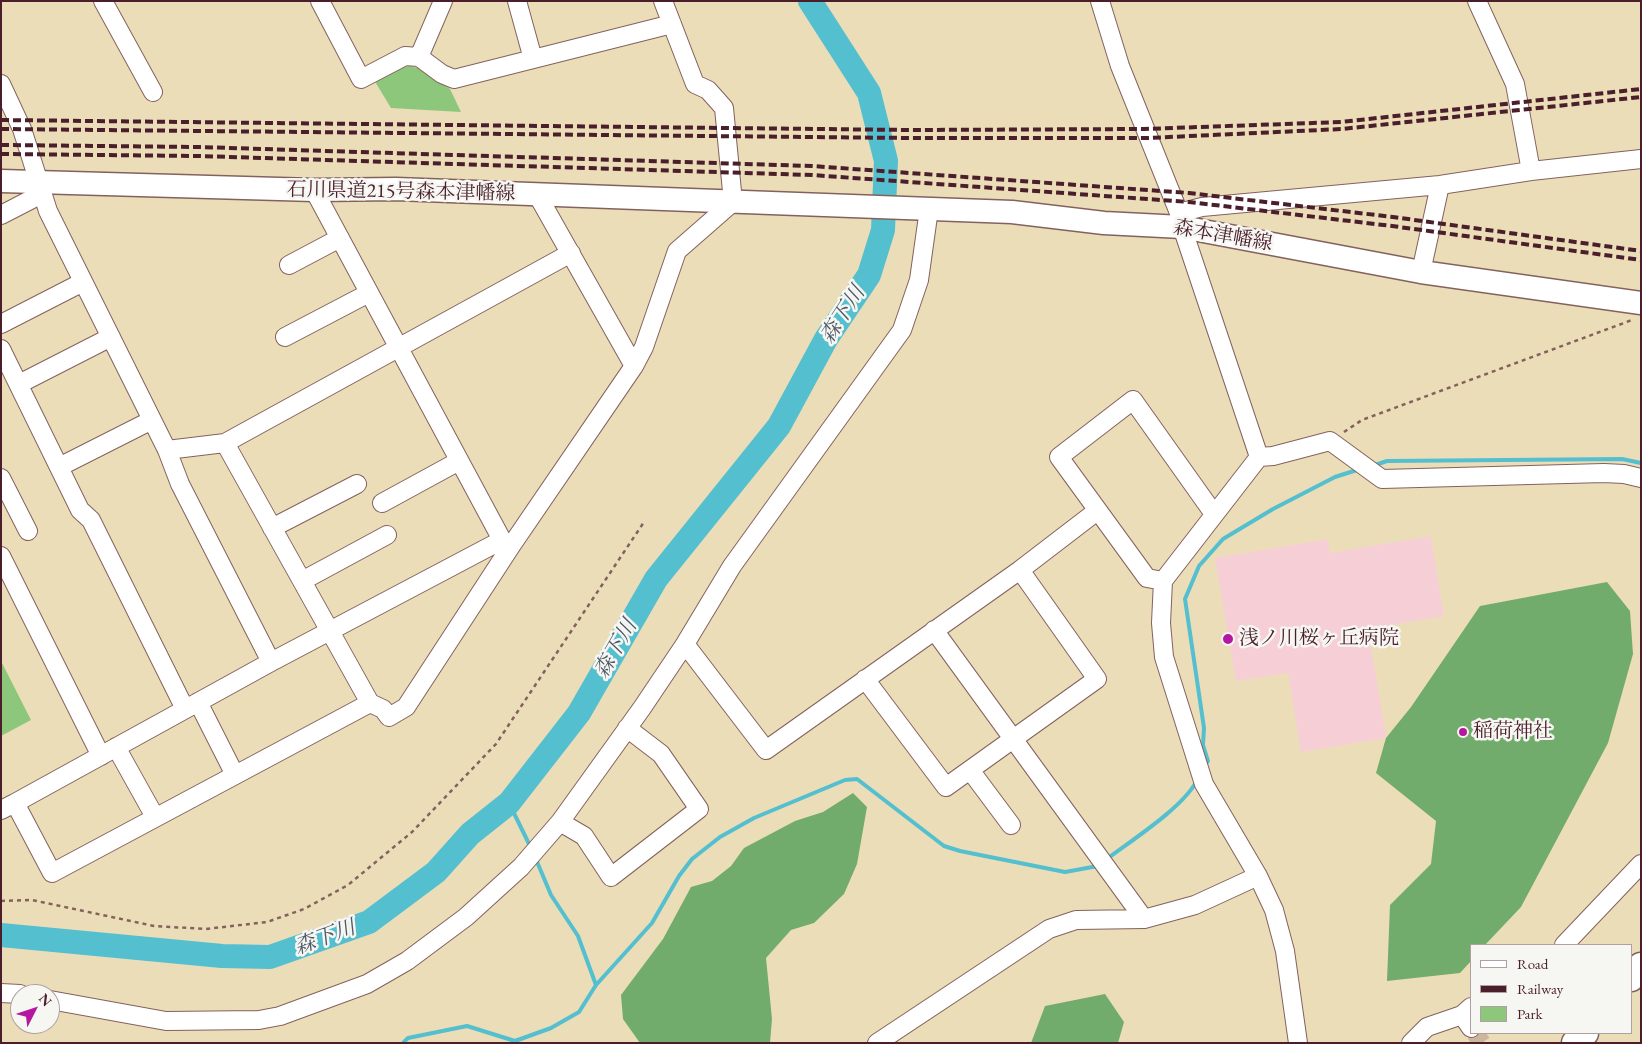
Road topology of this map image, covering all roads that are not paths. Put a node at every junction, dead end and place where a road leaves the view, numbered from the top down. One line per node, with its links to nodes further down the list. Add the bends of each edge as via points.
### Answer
1 (103, 1): 12 (street)
2 (320, 1): 9 (street, via 361,78 405,56)
3 (443, 1): 9 (street)
4 (517, 1): 10 (street)
5 (663, 1): 8 (street)
6 (1100, 1): 24 (street, via 1127,84)
7 (1477, 1): 14 (street, via 1514,84)
8 (672, 24): 10 (street); 20 (street, via 695,84 708,90 724,108)
9 (419, 58): 10 (street, via 454,79)
10 (533, 59)
11 (1, 84): 16 (street, via 22,129)
12 (153, 92)
13 (1641, 159): 14 (street)
14 (1531, 171): 17 (street)
15 (1, 181): 16 (main road, 石川県道215号森本津幡線)
16 (39, 183): 18 (main road, 石川県道215号森本津幡線); 23 (street, via 32,199); 29 (street, via 48,211)
17 (1440, 185): 24 (street, via 1202,207); 28 (street)
18 (314, 190): 19 (main road, 石川県道215号森本津幡線, via 396,189); 25 (street)
19 (538, 196): 20 (main road, 石川県道215号森本津幡線); 26 (street)
20 (733, 202): 21 (main road, 石川県道215号森本津幡線); 37 (street, via 677,251 644,347)
21 (802, 204): 22 (main road, 森本津幡線)
22 (929, 208): 24 (main road, 森本津幡線, via 1012,212 1104,223); 61 (street, via 919,280 902,330 732,566)
23 (1, 214)
24 (1181, 220): 28 (main road, 森本津幡線); 42 (street)
25 (340, 238): 27 (street); 30 (street)
26 (571, 253): 35 (street); 37 (street)
27 (289, 265)
28 (1421, 272): 31 (main road, 森本津幡線)
29 (83, 282): 32 (street); 33 (street)
30 (369, 293): 34 (street); 35 (street)
31 (1638, 311)
32 (1, 324)
33 (111, 337): 38 (street); 39 (street)
34 (285, 337)
35 (398, 348): 40 (street); 43 (street)
36 (1, 349): 38 (street)
37 (634, 366): 54 (street)
38 (19, 384): 44 (street)
39 (152, 420): 41 (street); 44 (street)
40 (225, 443): 41 (street); 51 (street)
41 (167, 450): 62 (street, via 180,484)
42 (1259, 457): 46 (street, via 1330,441 1382,479 1604,473); 50 (street)
43 (459, 461): 48 (street); 54 (street)
44 (59, 467): 65 (street, via 80,510 91,520)
45 (1, 478): 52 (street)
46 (1641, 478)
47 (357, 484): 51 (street)
48 (382, 502)
49 (1097, 511): 50 (street, via 1059,457 1134,400); 56 (street); 58 (street, via 1147,578)
50 (1214, 514): 58 (street)
51 (272, 528): 57 (street)
52 (28, 531)
53 (387, 535): 57 (street)
54 (506, 543): 60 (street); 64 (street, via 406,707 389,717 383,709)
55 (1, 556): 68 (street)
56 (1020, 570): 59 (street); 67 (street, via 1098,679)
57 (302, 581): 60 (street)
58 (1163, 581): 76 (street, via 1161,623 1164,657 1201,777)
59 (934, 630): 63 (street); 67 (street)
60 (330, 632): 62 (street); 64 (street)
61 (685, 644): 63 (street, via 766,750); 66 (street)
62 (271, 662): 65 (street)
63 (865, 679): 69 (street, via 946,787)
64 (370, 703): 70 (street)
65 (192, 706): 68 (street); 70 (street)
66 (627, 728): 73 (street); 73 (street, via 661,754 699,808 611,876 584,836)
67 (1014, 739): 69 (street); 77 (street)
68 (108, 752): 71 (street); 72 (street)
69 (970, 770): 74 (street)
70 (235, 775): 72 (street)
71 (8, 806): 72 (street, via 52,873)
72 (155, 817)
73 (560, 822): 85 (street, via 521,867 466,917 407,961 367,984 280,1016 259,1020 166,1021)
74 (1011, 825)
75 (1641, 864): 78 (street)
76 (1258, 876): 77 (street, via 1195,905); 90 (street, via 1274,910 1285,951)
77 (1144, 919): 89 (street, via 1076,920 1049,929)
78 (1565, 944)
79 (1641, 966): 80 (highway)
80 (1632, 977)
81 (1641, 977): 82 (highway)
82 (1632, 987)
83 (1641, 988): 84 (highway)
84 (1632, 997)
85 (60, 1002)
86 (1468, 1016): 91 (street, via 1427,1027)
87 (1584, 1034): 92 (highway)
88 (1596, 1034): 93 (highway)
89 (876, 1043)
90 (1298, 1043)
91 (1411, 1043)
92 (1575, 1043)
93 (1587, 1043)

